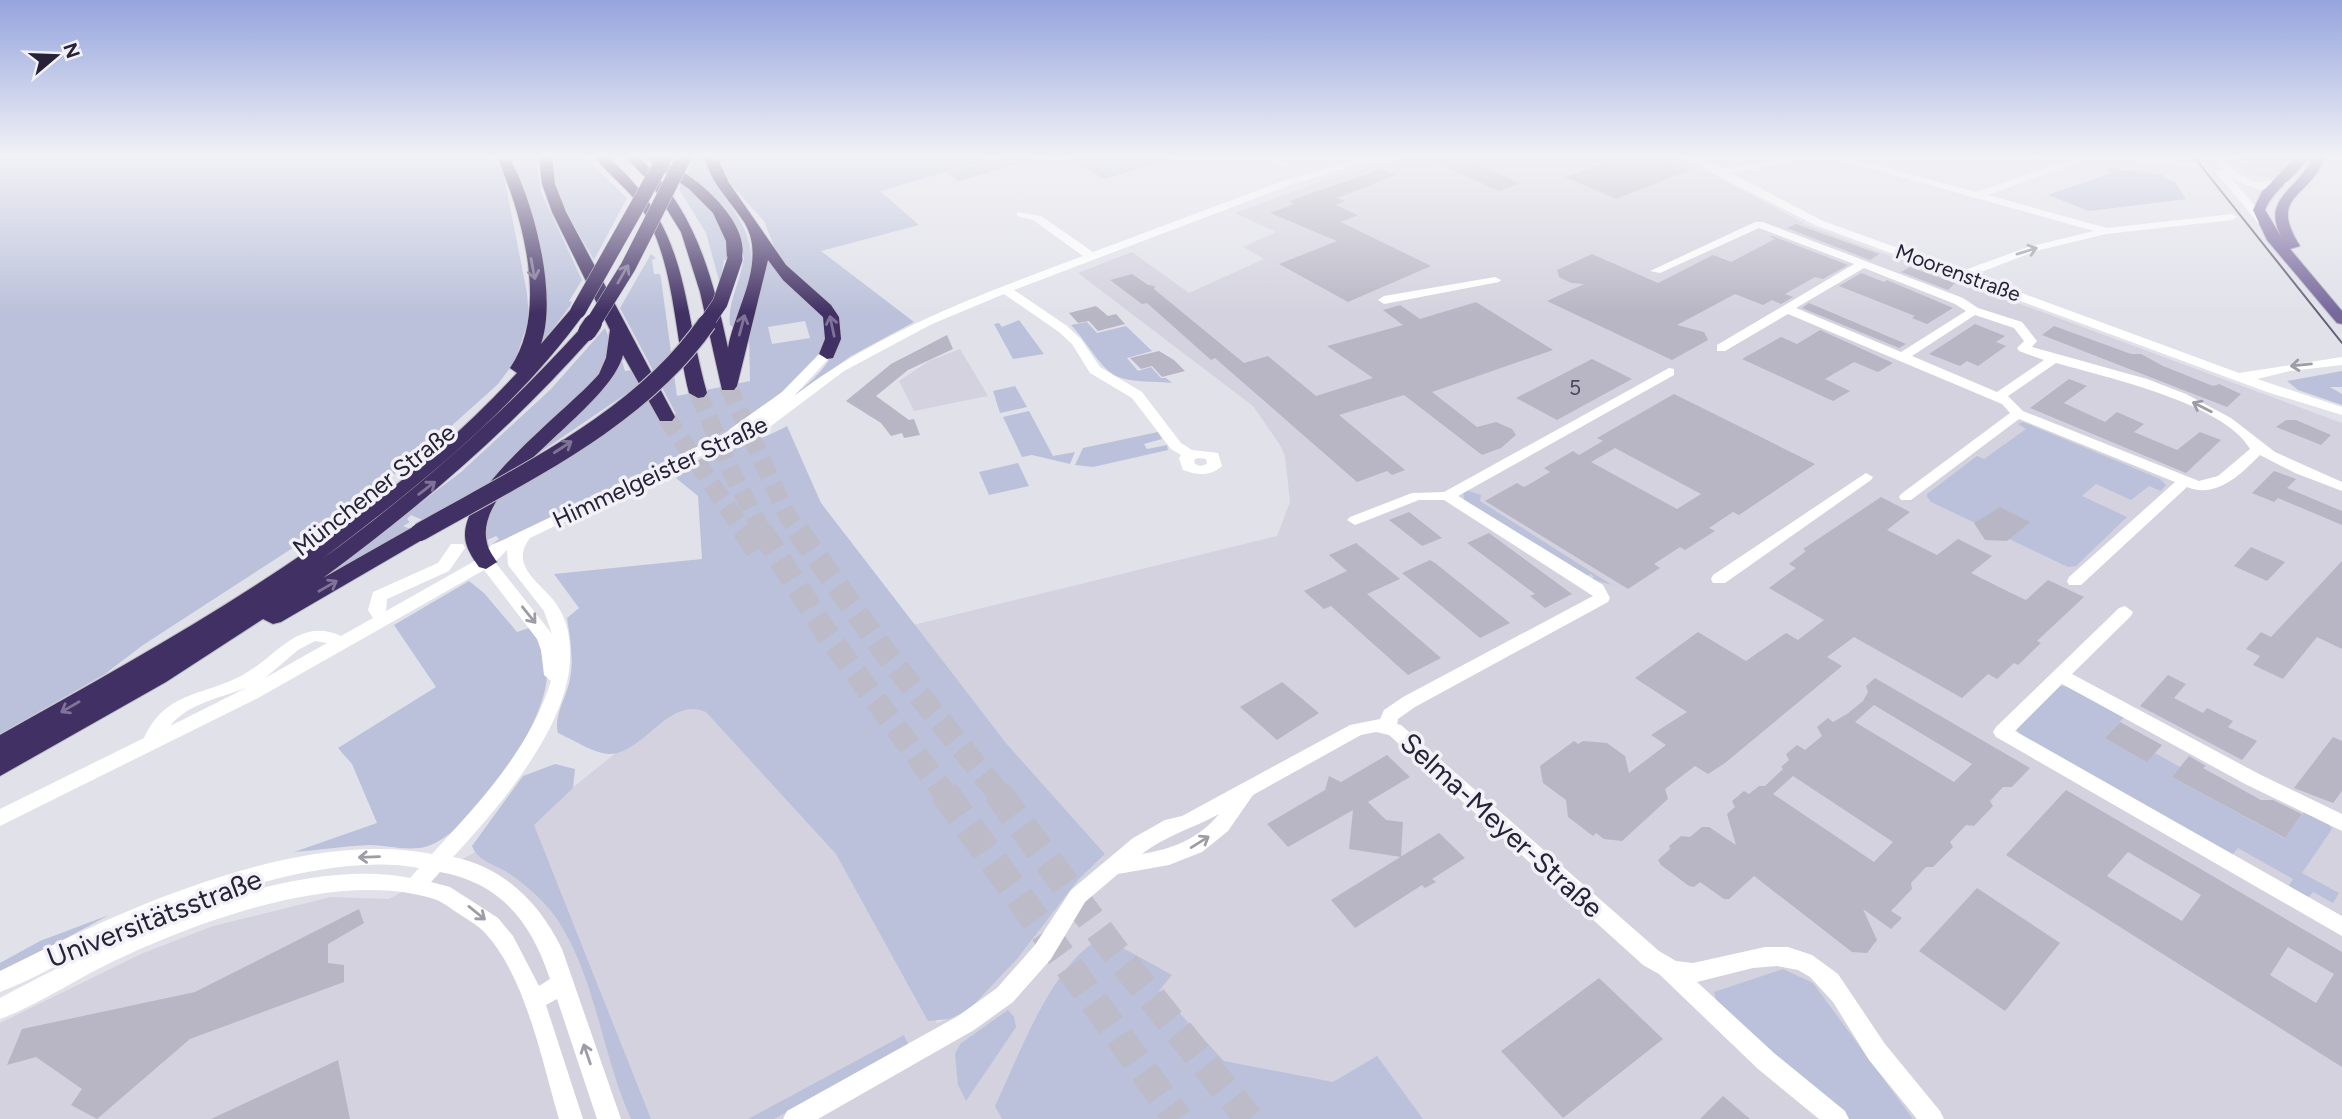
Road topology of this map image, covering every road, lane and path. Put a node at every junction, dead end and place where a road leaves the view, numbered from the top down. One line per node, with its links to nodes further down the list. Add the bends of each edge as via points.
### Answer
1 (521, 209): 43 (highway, one-way to 43, via 539,315 527,359)
2 (559, 209): 31 (highway)
3 (637, 209): 43 (highway, Münchener Straße, bridge, via 578,311)
4 (650, 209): 41 (highway, via 667,244 676,278)
5 (657, 209): 69 (highway, Münchener Straße, one-way to 5, bridge, via 289,591 373,530 516,411 587,332)
6 (676, 209): 19 (highway, one-way to 19, via 692,237 728,386 760,265)
7 (715, 209): 69 (highway, one-way to 7, bridge, via 120,706 552,454 663,374 708,327 729,287 735,247)
8 (742, 209): 19 (highway)
9 (1216, 209): 20 (street, Himmelgeister Straße)
10 (1791, 209): 23 (street, Moorenstraße)
11 (2028, 209): 18 (street)
12 (2255, 209): 16 (street)
13 (2262, 209): 16 (main road)
14 (2280, 209): 27 (main road, via 2278,216 2287,238)
15 (1021, 214): 20 (street, via 1037,218)
16 (2261, 216): 30 (main road)
17 (2232, 217): 18 (street)
18 (2106, 231): 23 (street, one-way to 18, via 2032,249)
19 (759, 238): 33 (highway, one-way to 19, via 835,336 827,310 787,277)
20 (1091, 256): 25 (street, Himmelgeister Straße)
21 (1863, 264): 22 (street, via 1759,224); 28 (street); 29 (street)
22 (1656, 271)
23 (1963, 275): 38 (street, Moorenstraße)
24 (1495, 280): 26 (street)
25 (1005, 289): 47 (street, Himmelgeister Straße, via 872,348 764,427); 49 (street, via 1063,329 1095,370 1137,395 1176,446)
26 (1384, 300)
27 (2342, 305)
28 (1785, 308): 32 (street); 34 (street)
29 (1974, 311): 34 (street); 35 (street, via 2018,325 2031,341 2023,348)
30 (2342, 320)
31 (618, 331): 46 (highway); 58 (highway, via 616,354 601,382 524,453 486,505 475,539)
32 (1720, 348)
33 (827, 355): 47 (street, via 787,395)
34 (1902, 357): 42 (street)
35 (2052, 360): 42 (street); 48 (street, one-way to 35, via 2224,419 2180,396)
36 (2342, 361): 39 (street, Moorenstraße, one-way to 39)
37 (1669, 372): 53 (street)
38 (2231, 373): 39 (street, Moorenstraße); 40 (street, Moorenstraße)
39 (2262, 375): 40 (street)
40 (2272, 389): 44 (street, Moorenstraße)
41 (698, 393)
42 (1998, 397): 45 (street)
43 (494, 406): 72 (highway, Münchener Straße, one-way to 72, via 419,473 244,602)
44 (2342, 411)
45 (2018, 414): 51 (street); 54 (street)
46 (666, 417)
47 (712, 445): 56 (street, Himmelgeister Straße)
48 (2256, 447): 51 (street, via 2217,484); 52 (street, via 2284,464)
49 (1191, 455)
50 (1866, 477): 60 (street)
51 (2183, 483): 61 (street)
52 (2342, 487)
53 (1447, 496): 55 (street, via 1417,496); 70 (street, via 1597,589 1602,598 1409,702 1390,715)
54 (1906, 497)
55 (1355, 520)
56 (526, 534): 58 (street, Himmelgeister Straße, via 497,549); 59 (street, via 513,549)
57 (457, 548): 63 (street, via 435,572 379,596 376,610)
58 (486, 562): 59 (street); 63 (street, Himmelgeister Straße); 67 (street, one-way to 67, via 545,638 553,664)
59 (514, 564): 67 (street, via 543,597 558,623 561,677)
60 (1719, 579)
61 (2075, 581)
62 (2124, 612): 64 (street)
63 (382, 618): 65 (street, Himmelgeister Straße)
64 (2061, 676): 76 (street); 80 (street, via 2002,732)
65 (250, 687): 66 (street, Himmelgeister Straße); 68 (street, Himmelgeister Straße)
66 (224, 689): 68 (street, via 218,697); 71 (street, Himmelgeister Straße, via 173,709)
67 (550, 705): 77 (street, via 512,777)
68 (219, 709): 71 (street, Himmelgeister Straße)
69 (75, 724): 73 (highway, Münchener Straße)
70 (1387, 726): 74 (street, Selma-Meyer-Straße, via 1356,730); 81 (street, Selma-Meyer-Straße)
71 (151, 743): 75 (street, Himmelgeister Straße)
72 (0, 747)
73 (0, 766)
74 (1252, 787): 78 (street, Selma-Meyer-Straße, via 1187,822 1178,834 1149,852); 78 (street, Selma-Meyer-Straße, one-way to 74, via 1154,861 1186,850 1216,831)
75 (0, 818)
76 (2342, 823)
77 (437, 860): 79 (street); 82 (street, Universitätsstraße, one-way to 82, via 354,858 269,872 170,905); 83 (street, Universitätsstraße, via 496,882 518,901 538,925)
78 (1121, 860): 88 (street, Selma-Meyer-Straße, via 1078,896 1042,952 1005,995 966,1023)
79 (416, 885): 84 (street, Universitätsstraße, one-way to 84, via 449,895 491,925 509,946); 85 (street, Universitätsstraße, via 342,882 241,903 119,949)
80 (2342, 927)
81 (1666, 968): 89 (street, Selma-Meyer-Straße, via 1766,1061); 90 (street, via 1693,974 1773,956 1805,962 1830,982 1877,1052)
82 (0, 982)
83 (562, 984): 84 (street); 87 (street, Universitätsstraße, one-way to 83)
84 (533, 1001): 86 (street, Universitätsstraße)
85 (0, 1009)
86 (571, 1119)
87 (609, 1119)
88 (795, 1119)
89 (1837, 1119)
90 (1932, 1119)

